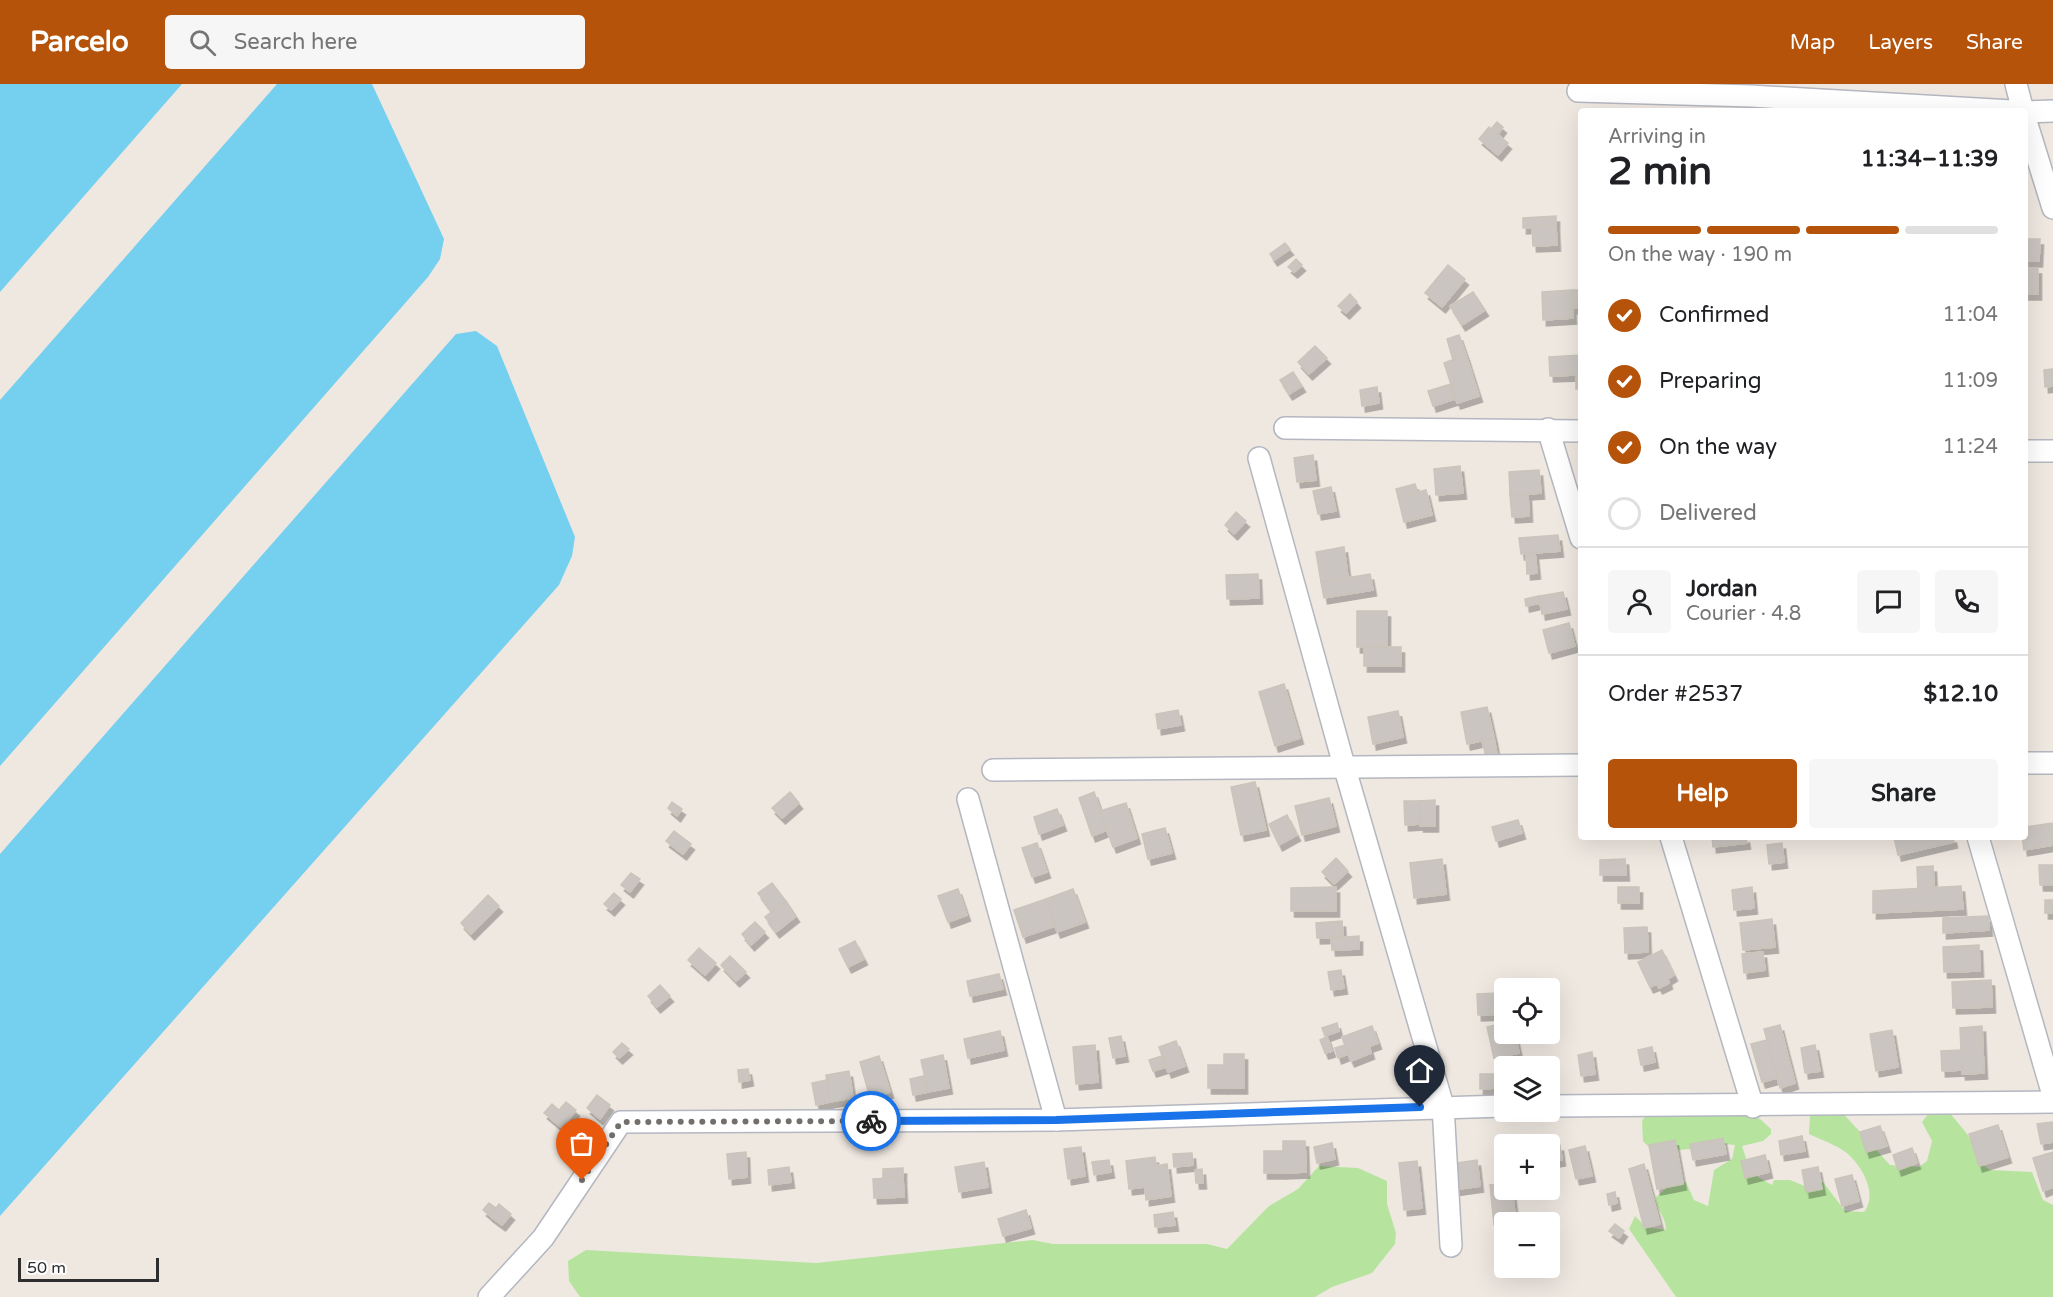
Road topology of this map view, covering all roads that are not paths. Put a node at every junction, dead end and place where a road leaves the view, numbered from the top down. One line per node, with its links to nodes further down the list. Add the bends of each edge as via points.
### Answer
1 (2016, 84): 5 (street)
2 (1578, 91): 3 (street)
3 (1751, 97): 4 (street)
4 (1956, 108)
5 (2023, 108)
6 (2028, 111): 7 (street)
7 (2053, 111)
8 (2028, 128): 9 (street)
9 (2053, 208)
10 (1285, 428): 11 (street)
11 (1548, 429): 12 (street); 16 (street)
12 (1578, 431)
13 (2028, 451): 14 (street)
14 (2053, 451)
15 (1259, 458): 20 (street)
16 (1578, 528)
17 (2028, 763): 18 (street)
18 (2053, 763)
19 (1578, 765): 20 (street)
20 (1345, 769): 21 (street); 27 (street)
21 (993, 770)
22 (968, 799): 31 (street)
23 (1672, 840): 30 (street)
24 (1979, 840): 25 (street)
25 (2053, 1095)
26 (2053, 1102): 30 (street)
27 (1443, 1106): 28 (street); 31 (street); 32 (street)
28 (1494, 1106)
29 (1560, 1106): 30 (street)
30 (1753, 1107)
31 (1056, 1120): 33 (street, via 621,1122 543,1238)
32 (1451, 1246)
33 (489, 1297)

